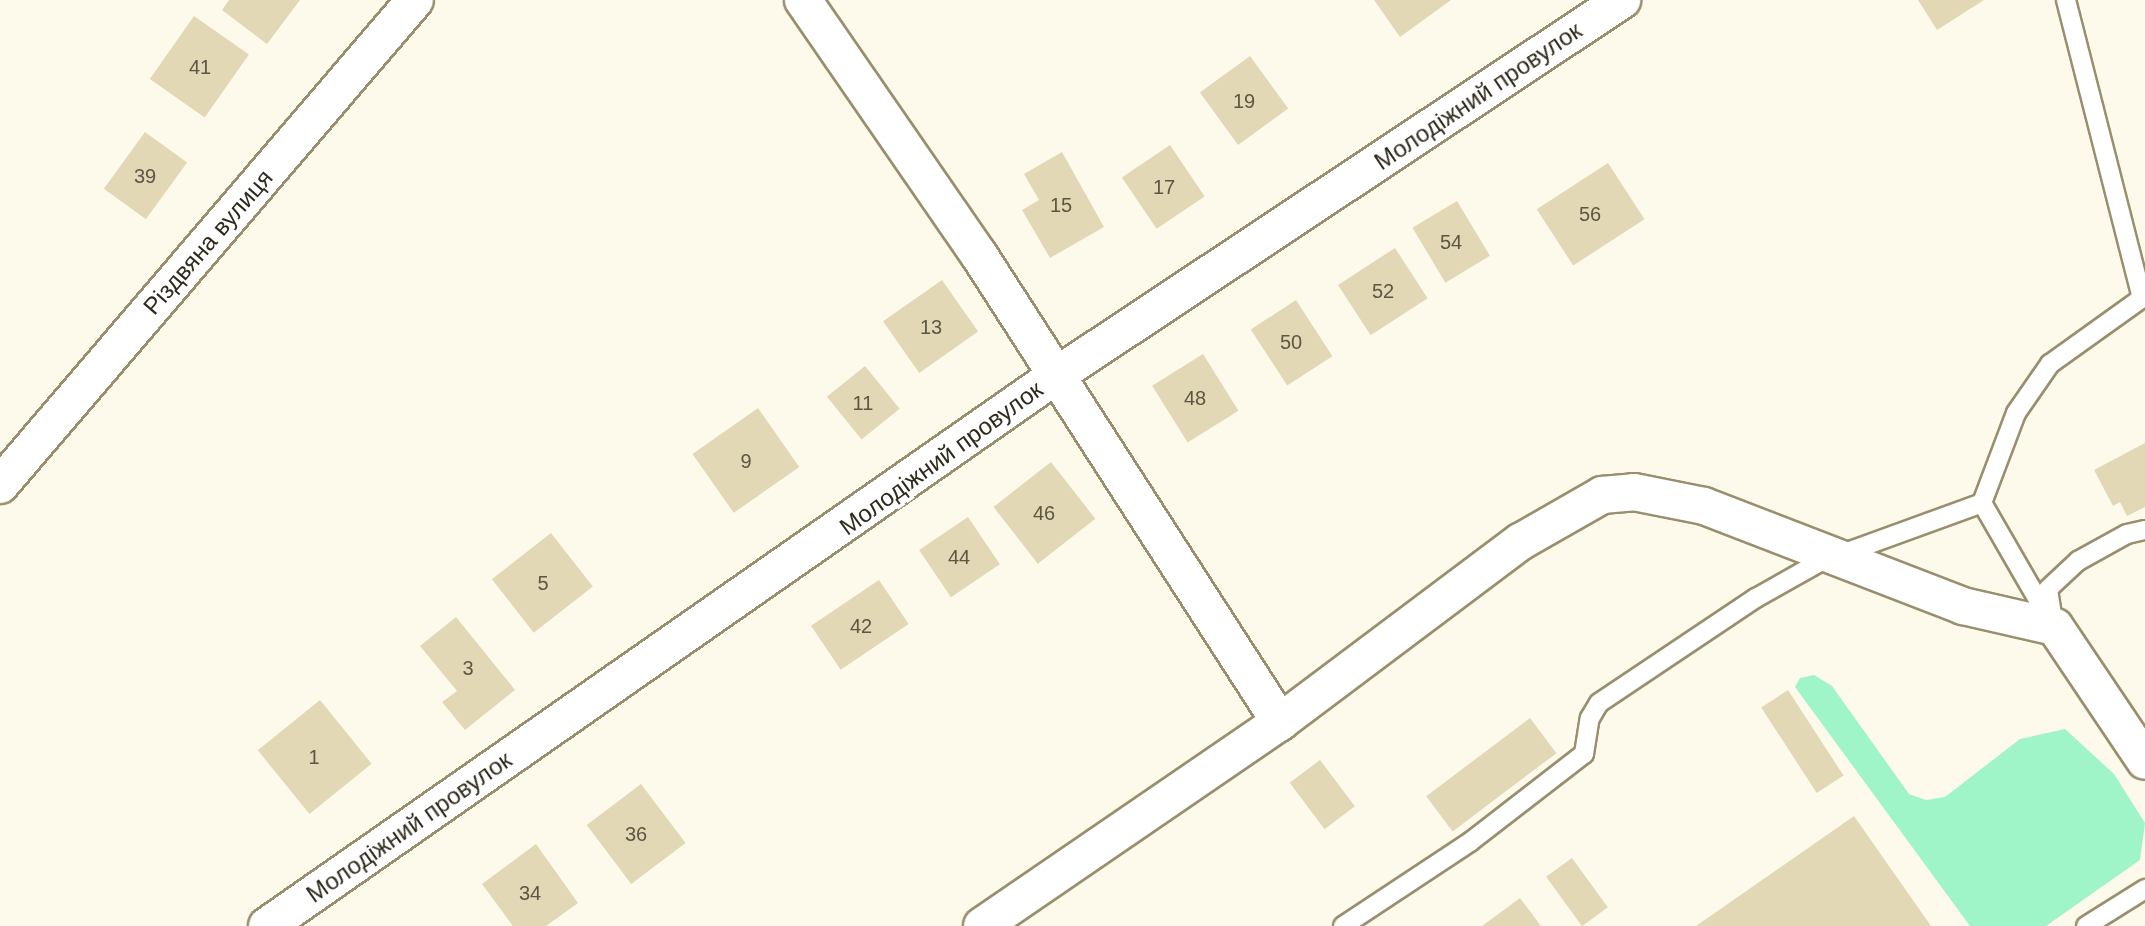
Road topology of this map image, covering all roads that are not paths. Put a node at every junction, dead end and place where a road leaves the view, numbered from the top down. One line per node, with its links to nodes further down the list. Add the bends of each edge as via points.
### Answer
1 (415, 0): 7 (street, Різдвяна вулиця)
2 (803, 0): 6 (street, via 979,255)
3 (1622, 0): 6 (street, Молодіжний провулок)
4 (2066, 0): 5 (lane)
5 (2144, 297): 8 (lane, via 2050,364 2016,413)
6 (1054, 377): 12 (street); 16 (street, Молодіжний провулок)
7 (0, 485)
8 (1982, 503): 10 (lane); 11 (lane)
9 (2145, 530): 11 (lane, via 2078,561 2048,589)
10 (1837, 556): 11 (street, via 1963,606); 12 (street, via 1668,496 1602,495 1520,542); 17 (lane, via 1795,573 1599,703 1590,718 1584,754 1470,842)
11 (2055, 627): 13 (street)
12 (1280, 722): 15 (street)
13 (2145, 761)
14 (2145, 889): 18 (lane)
15 (990, 923)
16 (267, 926)
17 (1343, 926)
18 (2086, 926)

